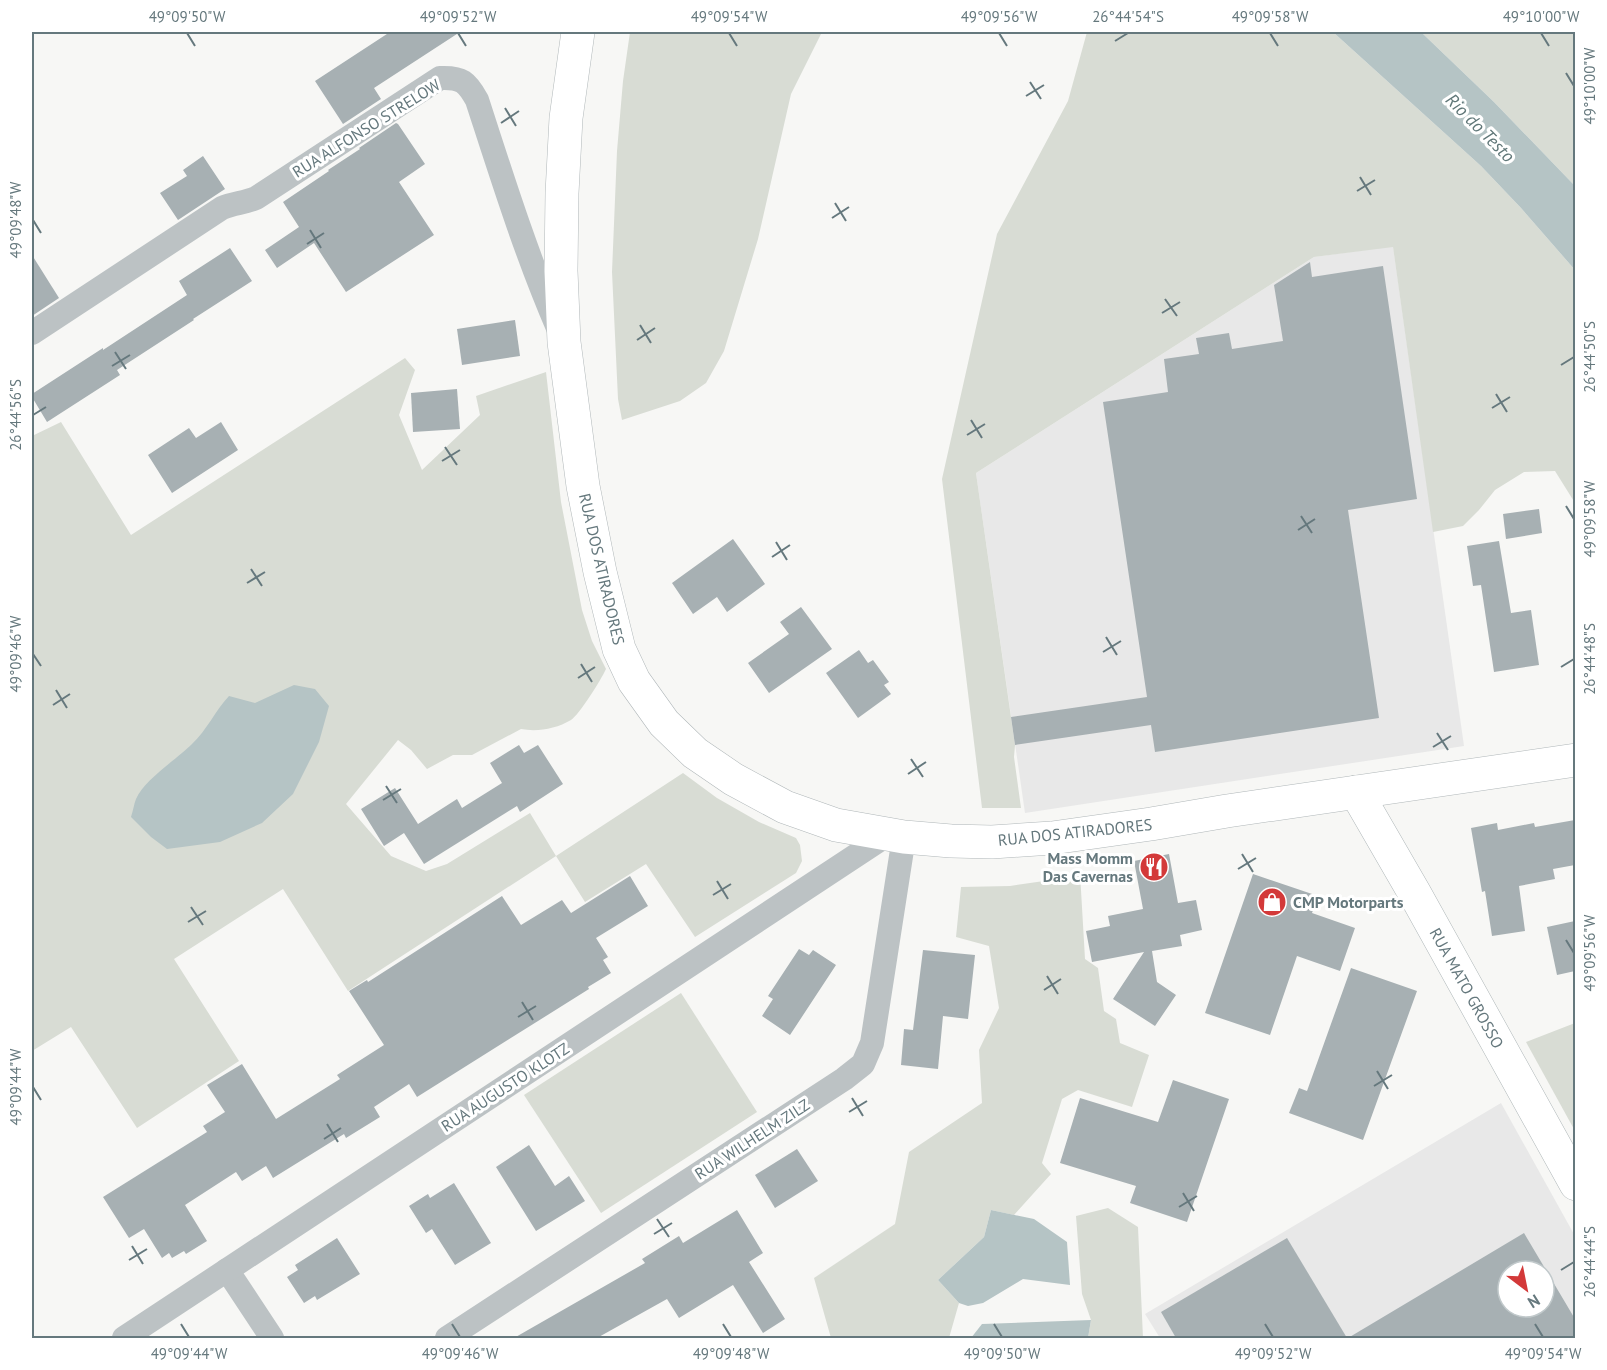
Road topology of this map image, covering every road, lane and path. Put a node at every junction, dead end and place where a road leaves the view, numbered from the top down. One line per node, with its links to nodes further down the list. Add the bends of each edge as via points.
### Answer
1 (578, 32): 3 (main road, RUA DOS ATIRADORES, via 566,118 562,194)
2 (32, 333): 3 (street, RUA ALFONSO STRELOW, via 222,208 256,198 440,78 454,77 468,85 477,100 523,240)
3 (564, 342): 6 (main road, RUA DOS ATIRADORES, via 583,486 600,572 619,649 634,681 664,723 695,753 733,779 785,807 836,825)
4 (1575, 760): 5 (main road, RUA DOS ATIRADORES)
5 (1356, 792): 6 (main road, RUA DOS ATIRADORES, via 1052,838 992,842); 7 (main road, RUA MATO GROSSO)
6 (896, 836): 8 (street, RUA AUGUSTO KLOTZ); 11 (street, RUA WILHELM ZILZ, via 872,1043 862,1064)
7 (1575, 1184)
8 (227, 1270): 9 (street, RUA AUGUSTO KLOTZ); 10 (street)
9 (124, 1338)
10 (272, 1338)
11 (447, 1338)

